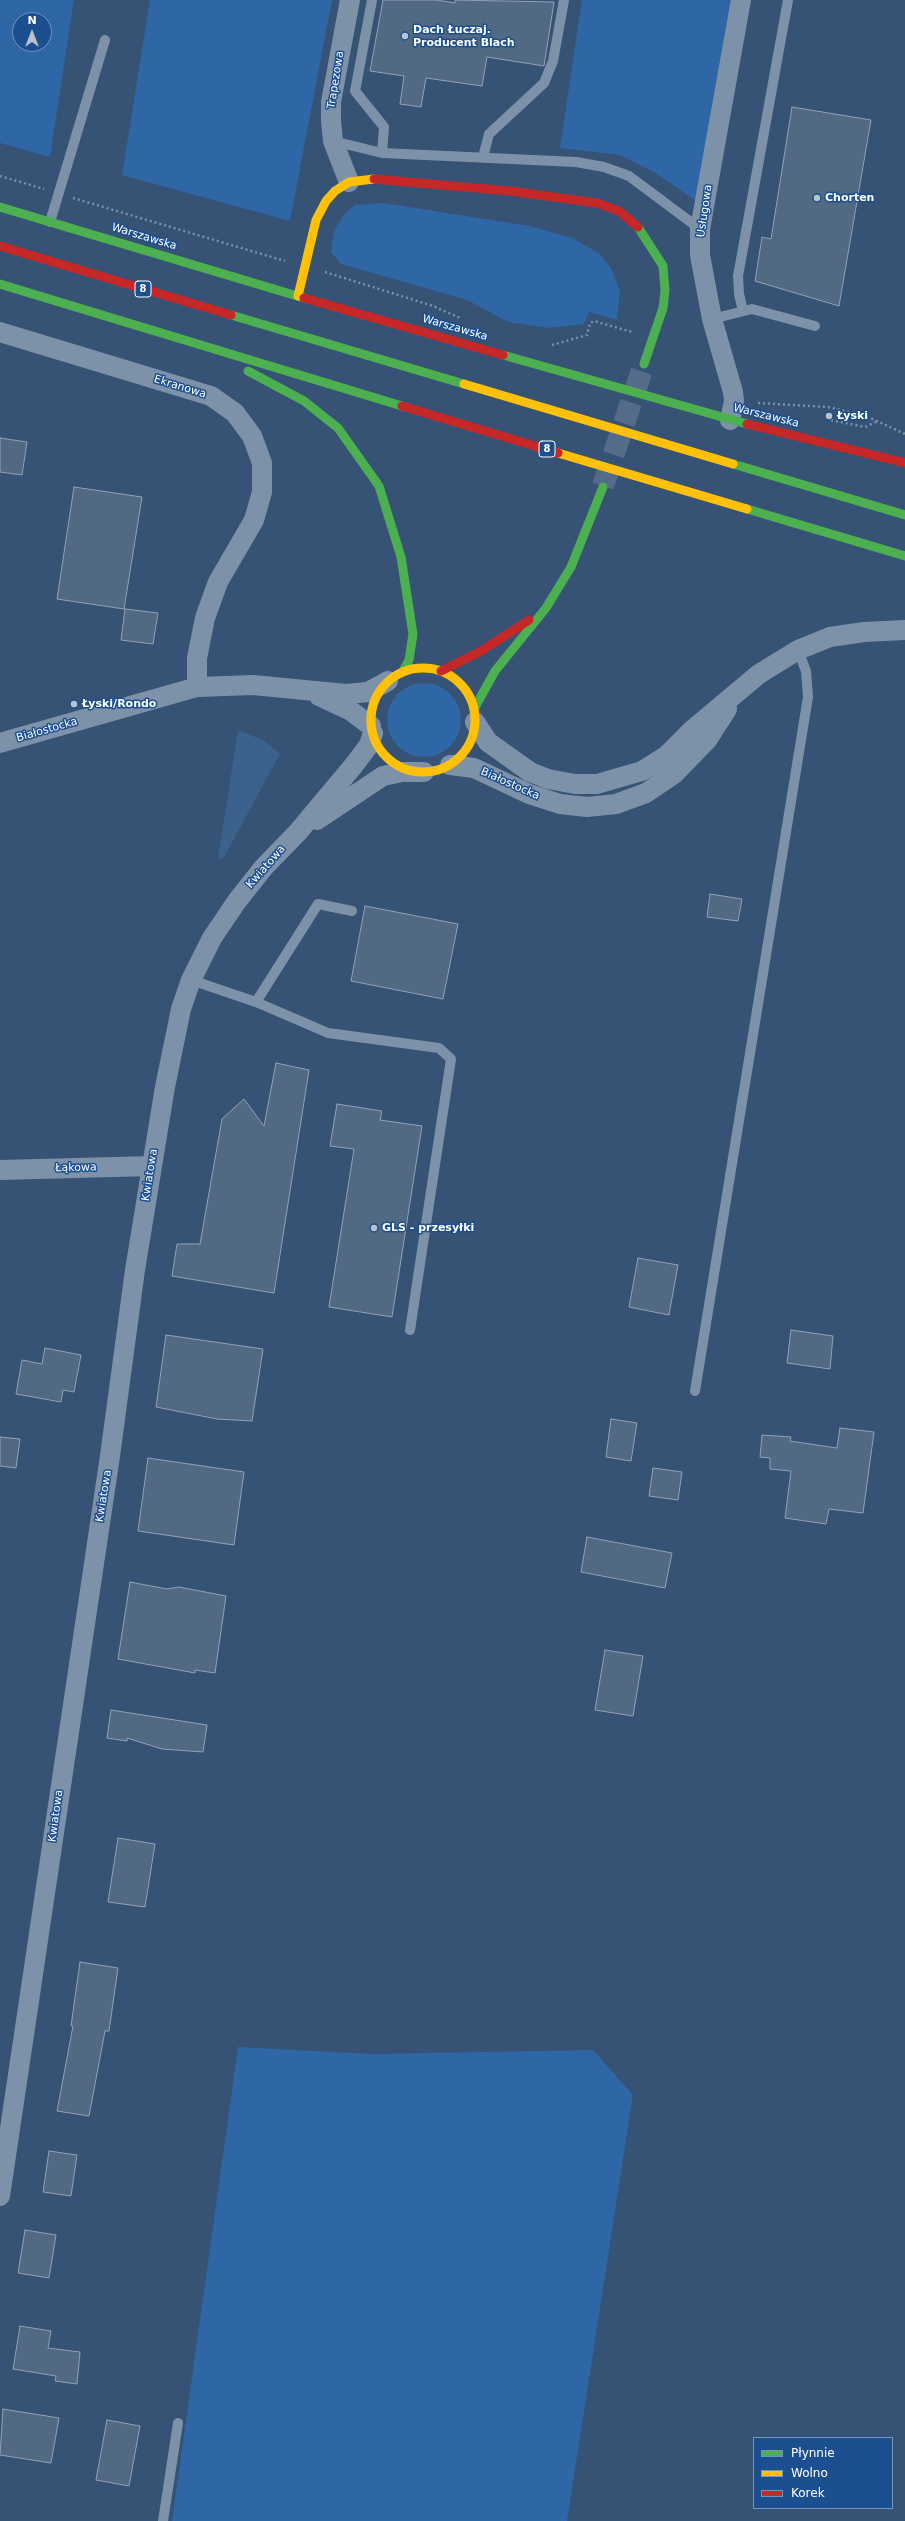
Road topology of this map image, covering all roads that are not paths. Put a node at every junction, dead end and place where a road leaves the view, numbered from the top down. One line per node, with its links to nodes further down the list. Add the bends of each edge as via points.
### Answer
1 (350, 0): 7 (street, Trapezowa, via 331,102)
2 (372, 0): 8 (lane, via 355,91 384,127)
3 (564, 0): 9 (lane, via 553,61 544,83 489,134)
4 (741, 0): 13 (street, Usługowa)
5 (788, 0): 17 (lane, via 738,276)
6 (105, 40): 12 (lane)
7 (334, 141): 8 (lane); 10 (street, Trapezowa)
8 (382, 153): 9 (lane)
9 (483, 157): 13 (lane, via 576,162 629,176)
10 (349, 182): 16 (main road, via 326,201 316,220); 22 (main road, via 379,179 510,191 598,203 619,211 640,228 662,266 665,290 663,308)
11 (0, 207): 12 (main road, Warszawska)
12 (50, 222): 16 (main road, Warszawska)
13 (700, 228): 18 (street, Usługowa, via 700,255)
14 (0, 246): 26 (main road, 8)
15 (0, 284): 21 (main road, 8)
16 (298, 296): 23 (main road, Warszawska)
17 (743, 311): 18 (lane); 19 (lane, via 752,309)
18 (712, 319): 23 (street, Usługowa)
19 (815, 326)
20 (0, 332): 33 (street, Ekranowa, via 211,396 234,413 252,436 262,463 262,492 254,520 218,582 205,618 197,658)
21 (189, 343): 27 (main road, 8); 32 (main road, via 304,401 338,428 379,486 401,557 413,634 410,660)
22 (644, 364)
23 (732, 410): 24 (main road, Warszawska)
24 (905, 463)
25 (603, 487): 28 (main road, via 582,543)
26 (905, 515)
27 (905, 556)
28 (546, 608): 31 (main road, via 481,651); 36 (main road, via 495,671)
29 (905, 630): 30 (street, Białostocka, via 830,637)
30 (798, 650): 35 (street, Białostocka, via 759,674); 48 (lane, via 806,671 808,697)
31 (441, 671): 32 (main road, via 417,668); 36 (main road, via 462,686)
32 (395, 677): 34 (street, Białostocka, via 368,692 346,694); 37 (main road, via 374,702)
33 (196, 687): 34 (street, Białostocka, via 253,685); 38 (street, Białostocka)
34 (305, 690): 37 (street, Białostocka, via 351,711)
35 (738, 692): 36 (street, Białostocka, via 666,756 642,771 597,784 555,781 530,772 488,742); 39 (street, Białostocka, via 707,740 674,774 646,793 616,804 560,804 529,794 474,768)
36 (475, 716): 39 (main road, via 468,747)
37 (372, 730): 40 (main road, via 378,746 387,757 410,770); 41 (street, Kwiatowa, via 369,745)
38 (0, 743)
39 (450, 765): 40 (main road)
40 (424, 772): 41 (street, Kwiatowa, via 402,772 383,776)
41 (298, 832): 43 (street, Kwiatowa, via 264,867 237,901 212,938)
42 (352, 911): 44 (lane, via 318,904)
43 (190, 980): 44 (lane); 45 (street, Kwiatowa, via 174,1036)
44 (256, 1002): 47 (lane, via 328,1033 439,1048 451,1059)
45 (152, 1166): 46 (street, Łąkowa); 49 (street, Kwiatowa, via 134,1270 110,1456)
46 (0, 1170)
47 (410, 1330)
48 (695, 1391)
49 (0, 2196)
50 (178, 2423): 51 (lane)
51 (163, 2521)

